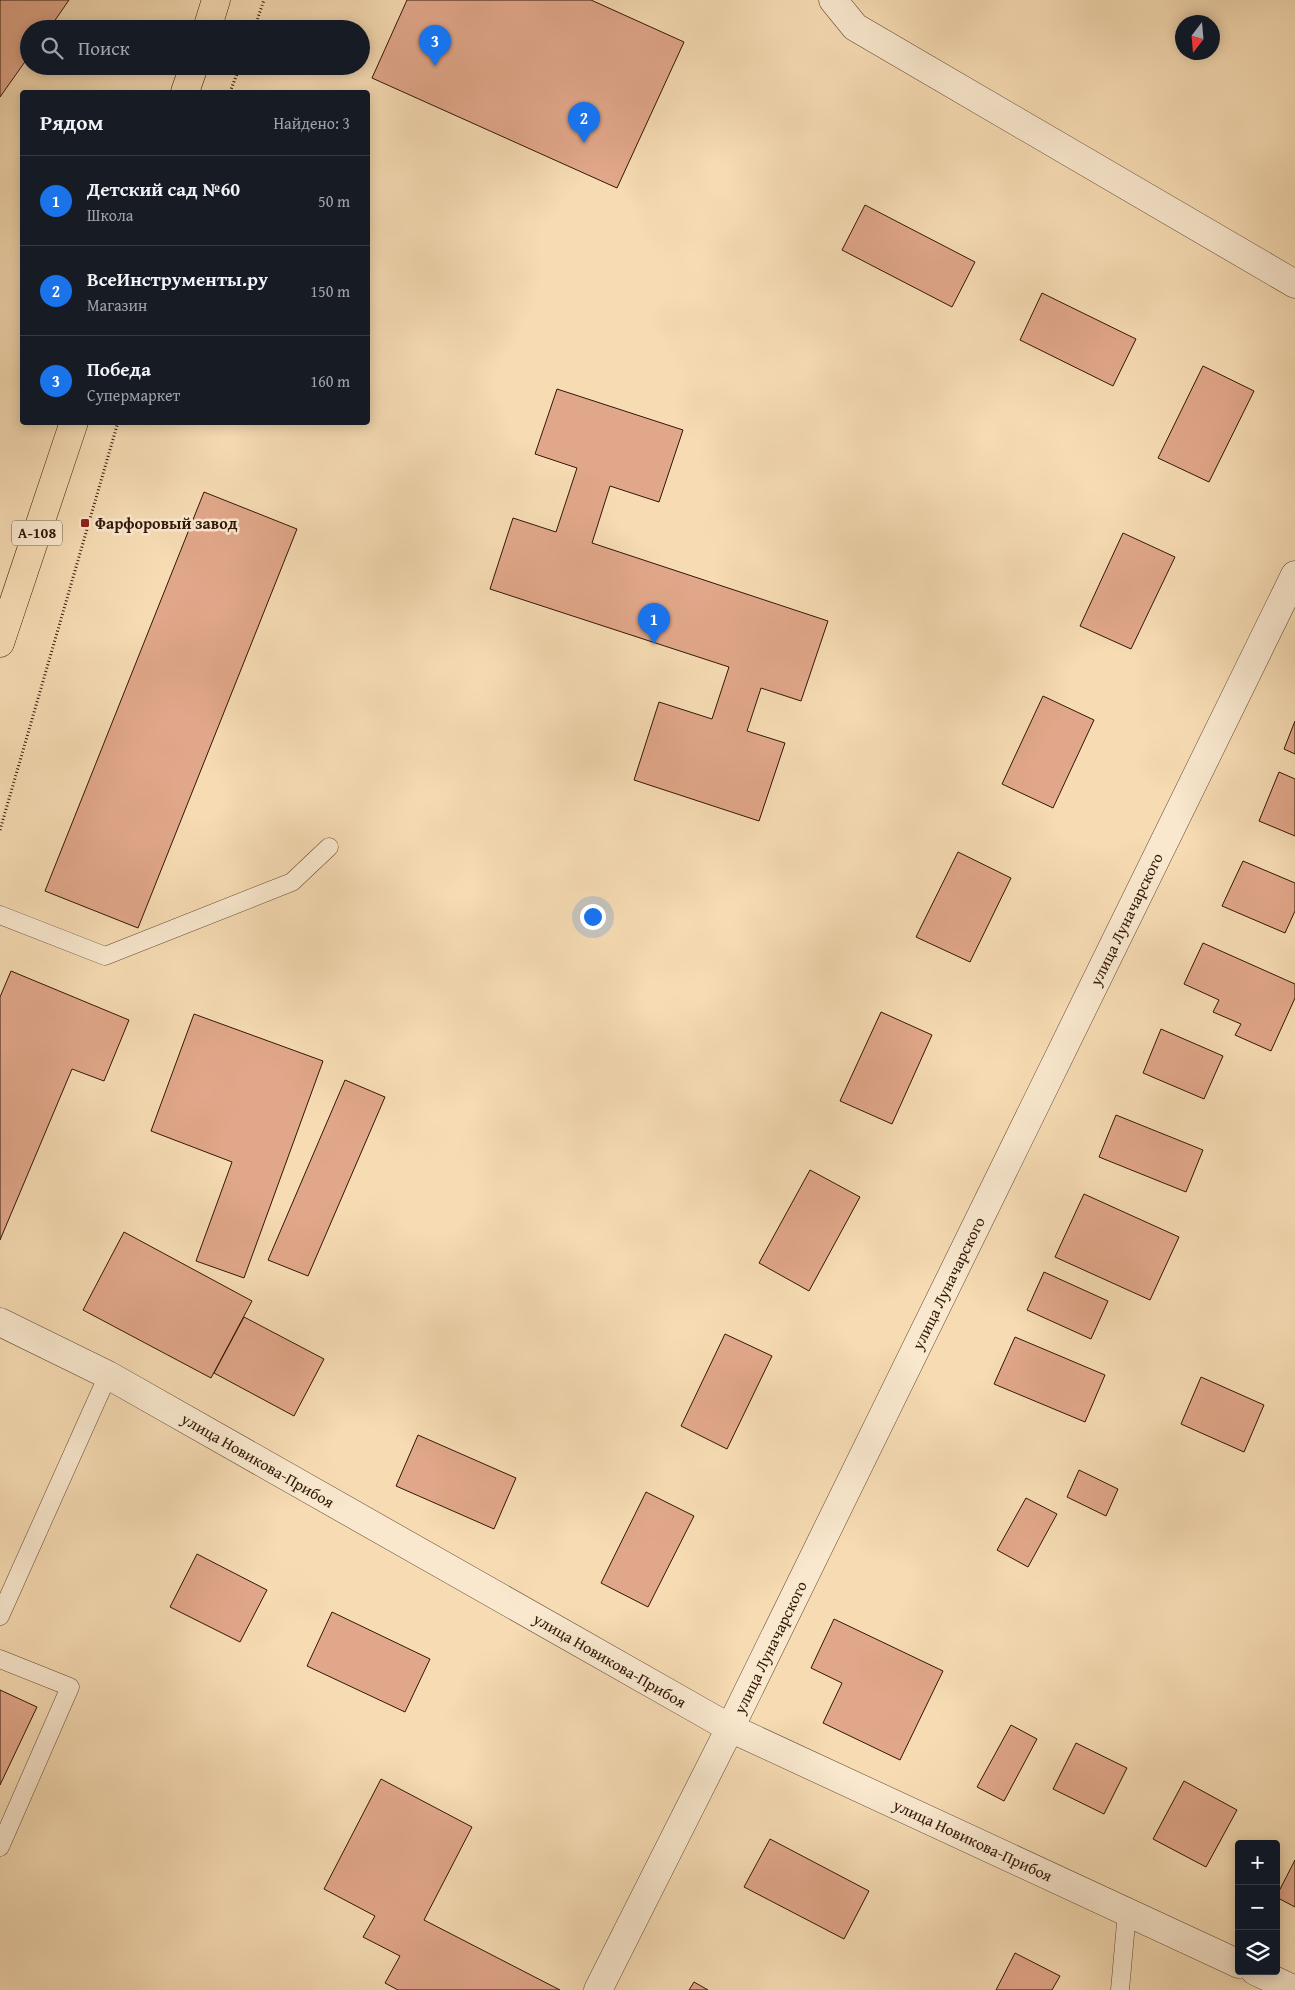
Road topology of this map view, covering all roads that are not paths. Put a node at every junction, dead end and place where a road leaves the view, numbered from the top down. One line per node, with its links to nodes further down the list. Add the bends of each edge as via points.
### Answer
1 (216, 0): 3 (highway)
2 (833, 0): 6 (street, via 855,27)
3 (210, 20)
4 (191, 75): 5 (highway)
5 (186, 90)
6 (1295, 284)
7 (73, 425): 9 (highway, А-108)
8 (1295, 575): 16 (street, улица Луначарского)
9 (0, 643)
10 (329, 847): 11 (lane, via 292,882 105,956)
11 (0, 915)
12 (0, 1322): 13 (street, улица Новикова-Прибоя)
13 (108, 1375): 14 (lane); 16 (street, улица Новикова-Прибоя)
14 (0, 1616)
15 (0, 1659): 17 (lane, via 70,1687)
16 (730, 1728): 18 (street, улица Новикова-Прибоя); 21 (street, улица Луначарского)
17 (0, 1846)
18 (1127, 1912): 19 (street, улица Новикова-Прибоя); 22 (lane)
19 (1235, 1962)
20 (1263, 1975): 23 (street)
21 (598, 1990)
22 (1120, 1990)
23 (1295, 1990)

